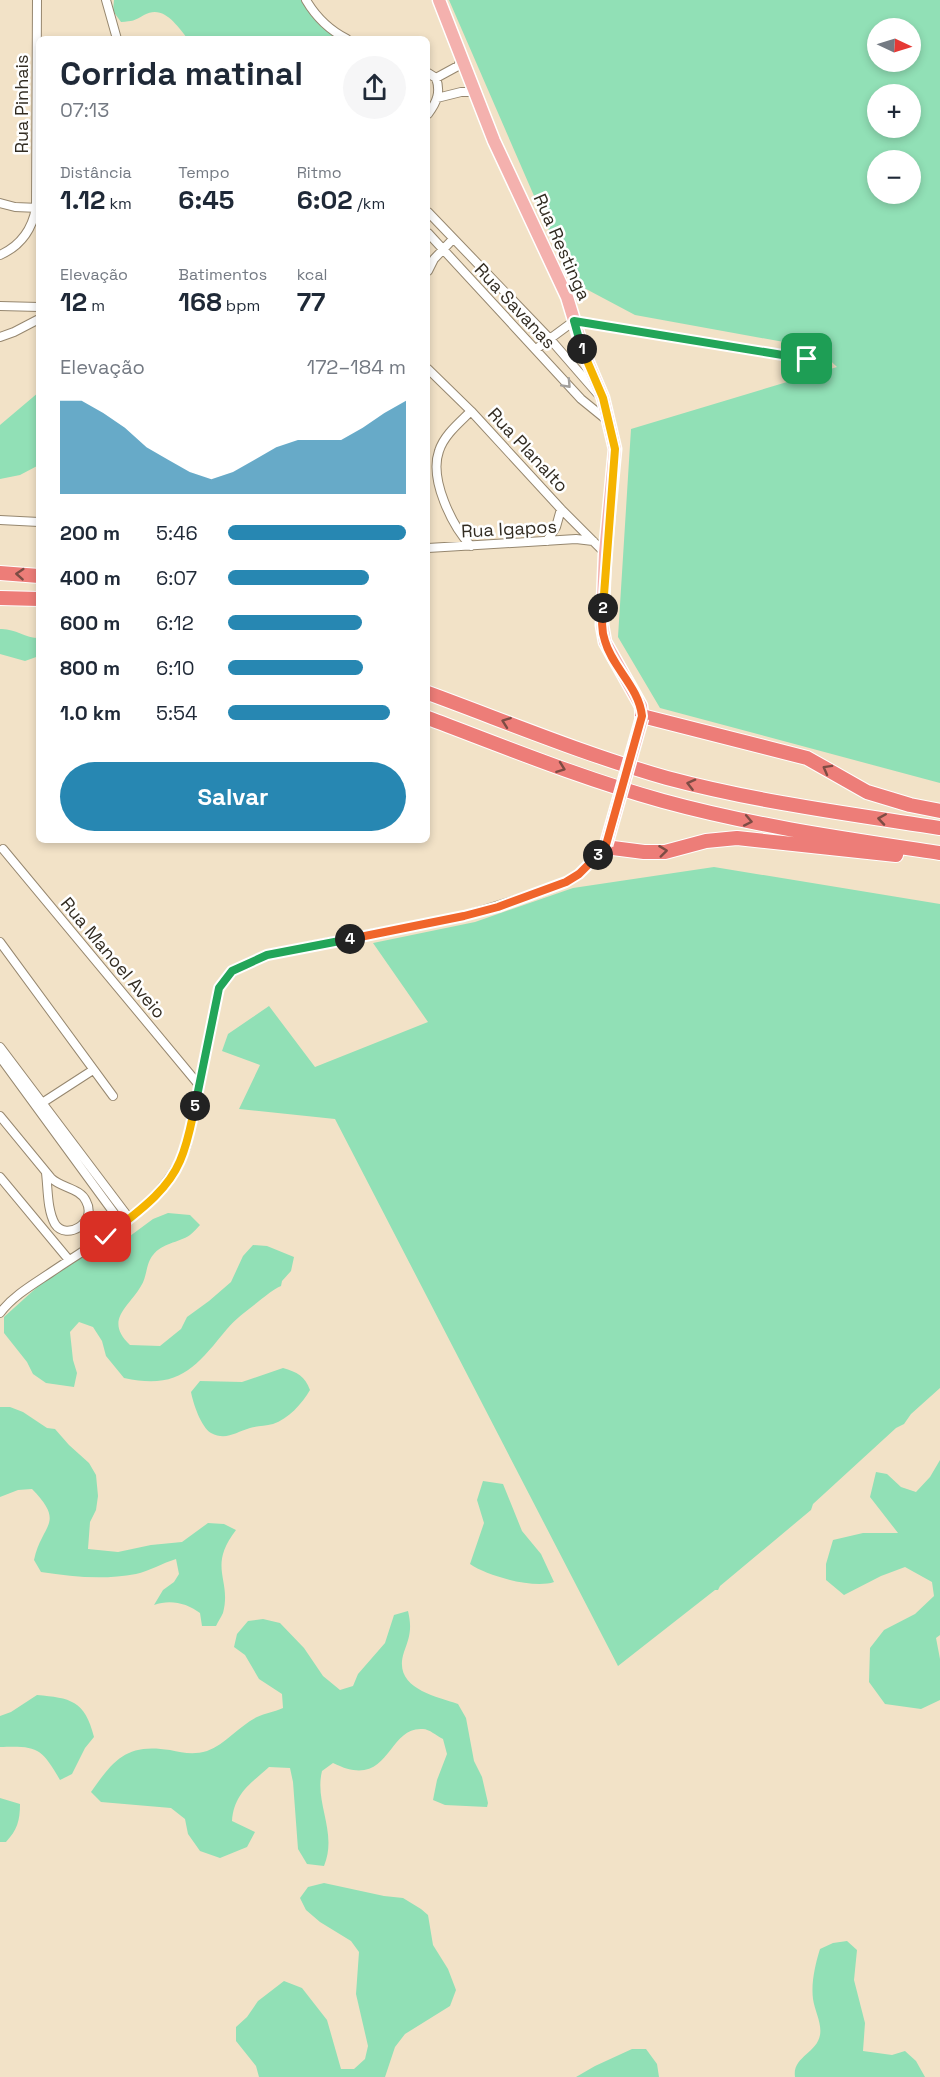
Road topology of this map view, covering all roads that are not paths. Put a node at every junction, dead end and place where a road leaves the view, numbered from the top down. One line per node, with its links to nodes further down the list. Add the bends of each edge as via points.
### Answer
1 (37, 0): 5 (street, Rua Pinhais)
2 (106, 0): 6 (street)
3 (306, 0): 7 (street, via 321,21)
4 (439, 0): 8 (main road, Rua Restinga)
5 (37, 36)
6 (116, 36)
7 (341, 36)
8 (462, 58): 10 (street, via 458,66); 11 (main road, Rua Restinga)
9 (430, 74): 10 (street)
10 (436, 78): 12 (street)
11 (475, 92): 12 (street); 26 (main road, Rua Restinga, via 567,297)
12 (437, 98): 13 (street)
13 (430, 110)
14 (0, 203): 15 (street)
15 (36, 208)
16 (36, 214): 21 (street, via 20,242)
17 (430, 214): 19 (street, Rua Savanas)
18 (430, 235): 20 (street, Rua Savanas)
19 (453, 239): 20 (street); 28 (street, Rua Savanas)
20 (442, 249): 22 (street); 29 (street, Rua Savanas)
21 (0, 255)
22 (430, 267)
23 (0, 306): 24 (street)
24 (36, 307)
25 (36, 321): 27 (street)
26 (574, 321): 28 (street); 30 (street); 32 (main road, Rua Restinga)
27 (0, 336)
28 (549, 339): 29 (street); 32 (street, Rua Savanas)
29 (536, 350): 34 (street, Rua Savanas, one-way to 34, via 581,399)
30 (807, 359)
31 (430, 371): 33 (street, Rua Planalto)
32 (603, 398): 34 (main road, Rua Restinga)
33 (471, 411): 35 (street, Rua Planalto); 40 (street, via 449,433 436,465 453,523)
34 (608, 421): 42 (main road, Rua Restinga, via 615,449)
35 (561, 509): 38 (street); 39 (street, Rua Planalto)
36 (0, 520): 37 (street)
37 (36, 522)
38 (547, 541): 39 (street, Rua Igapos); 40 (street, Rua Igapos)
39 (593, 542): 42 (street, Rua Planalto)
40 (471, 546): 41 (street, Rua Igapos)
41 (430, 548)
42 (605, 553): 48 (main road, Rua Restinga, via 605,642 638,698)
43 (0, 573): 44 (highway, one-way to 43)
44 (36, 576)
45 (0, 598): 46 (highway)
46 (36, 599)
47 (430, 694): 51 (highway, one-way to 47, via 762,799 668,778)
48 (642, 717): 50 (highway, one-way to 48, via 867,792 807,758); 52 (main road, bridge)
49 (430, 719): 54 (highway, one-way to 54, via 662,801 783,828)
50 (940, 811)
51 (940, 828)
52 (605, 846): 55 (highway, one-way to 55, via 665,852 706,840 736,838); 60 (street, via 566,882 498,907 267,955 232,971 219,988)
53 (3, 849): 60 (street, Rua Manoel Aveio)
54 (940, 853)
55 (940, 858)
56 (0, 942): 59 (street)
57 (0, 1047): 62 (street)
58 (0, 1057): 67 (street)
59 (93, 1070): 61 (street); 62 (street)
60 (199, 1085): 66 (street, via 180,1163 152,1201)
61 (112, 1096)
62 (42, 1103): 66 (street)
63 (0, 1116): 64 (street)
64 (46, 1173): 64 (street, via 87,1201 90,1213 80,1226 69,1230 56,1224)
65 (0, 1177): 68 (street)
66 (129, 1218): 67 (street)
67 (122, 1224): 68 (street)
68 (69, 1260): 69 (street, via 8,1303)
69 (0, 1314)

